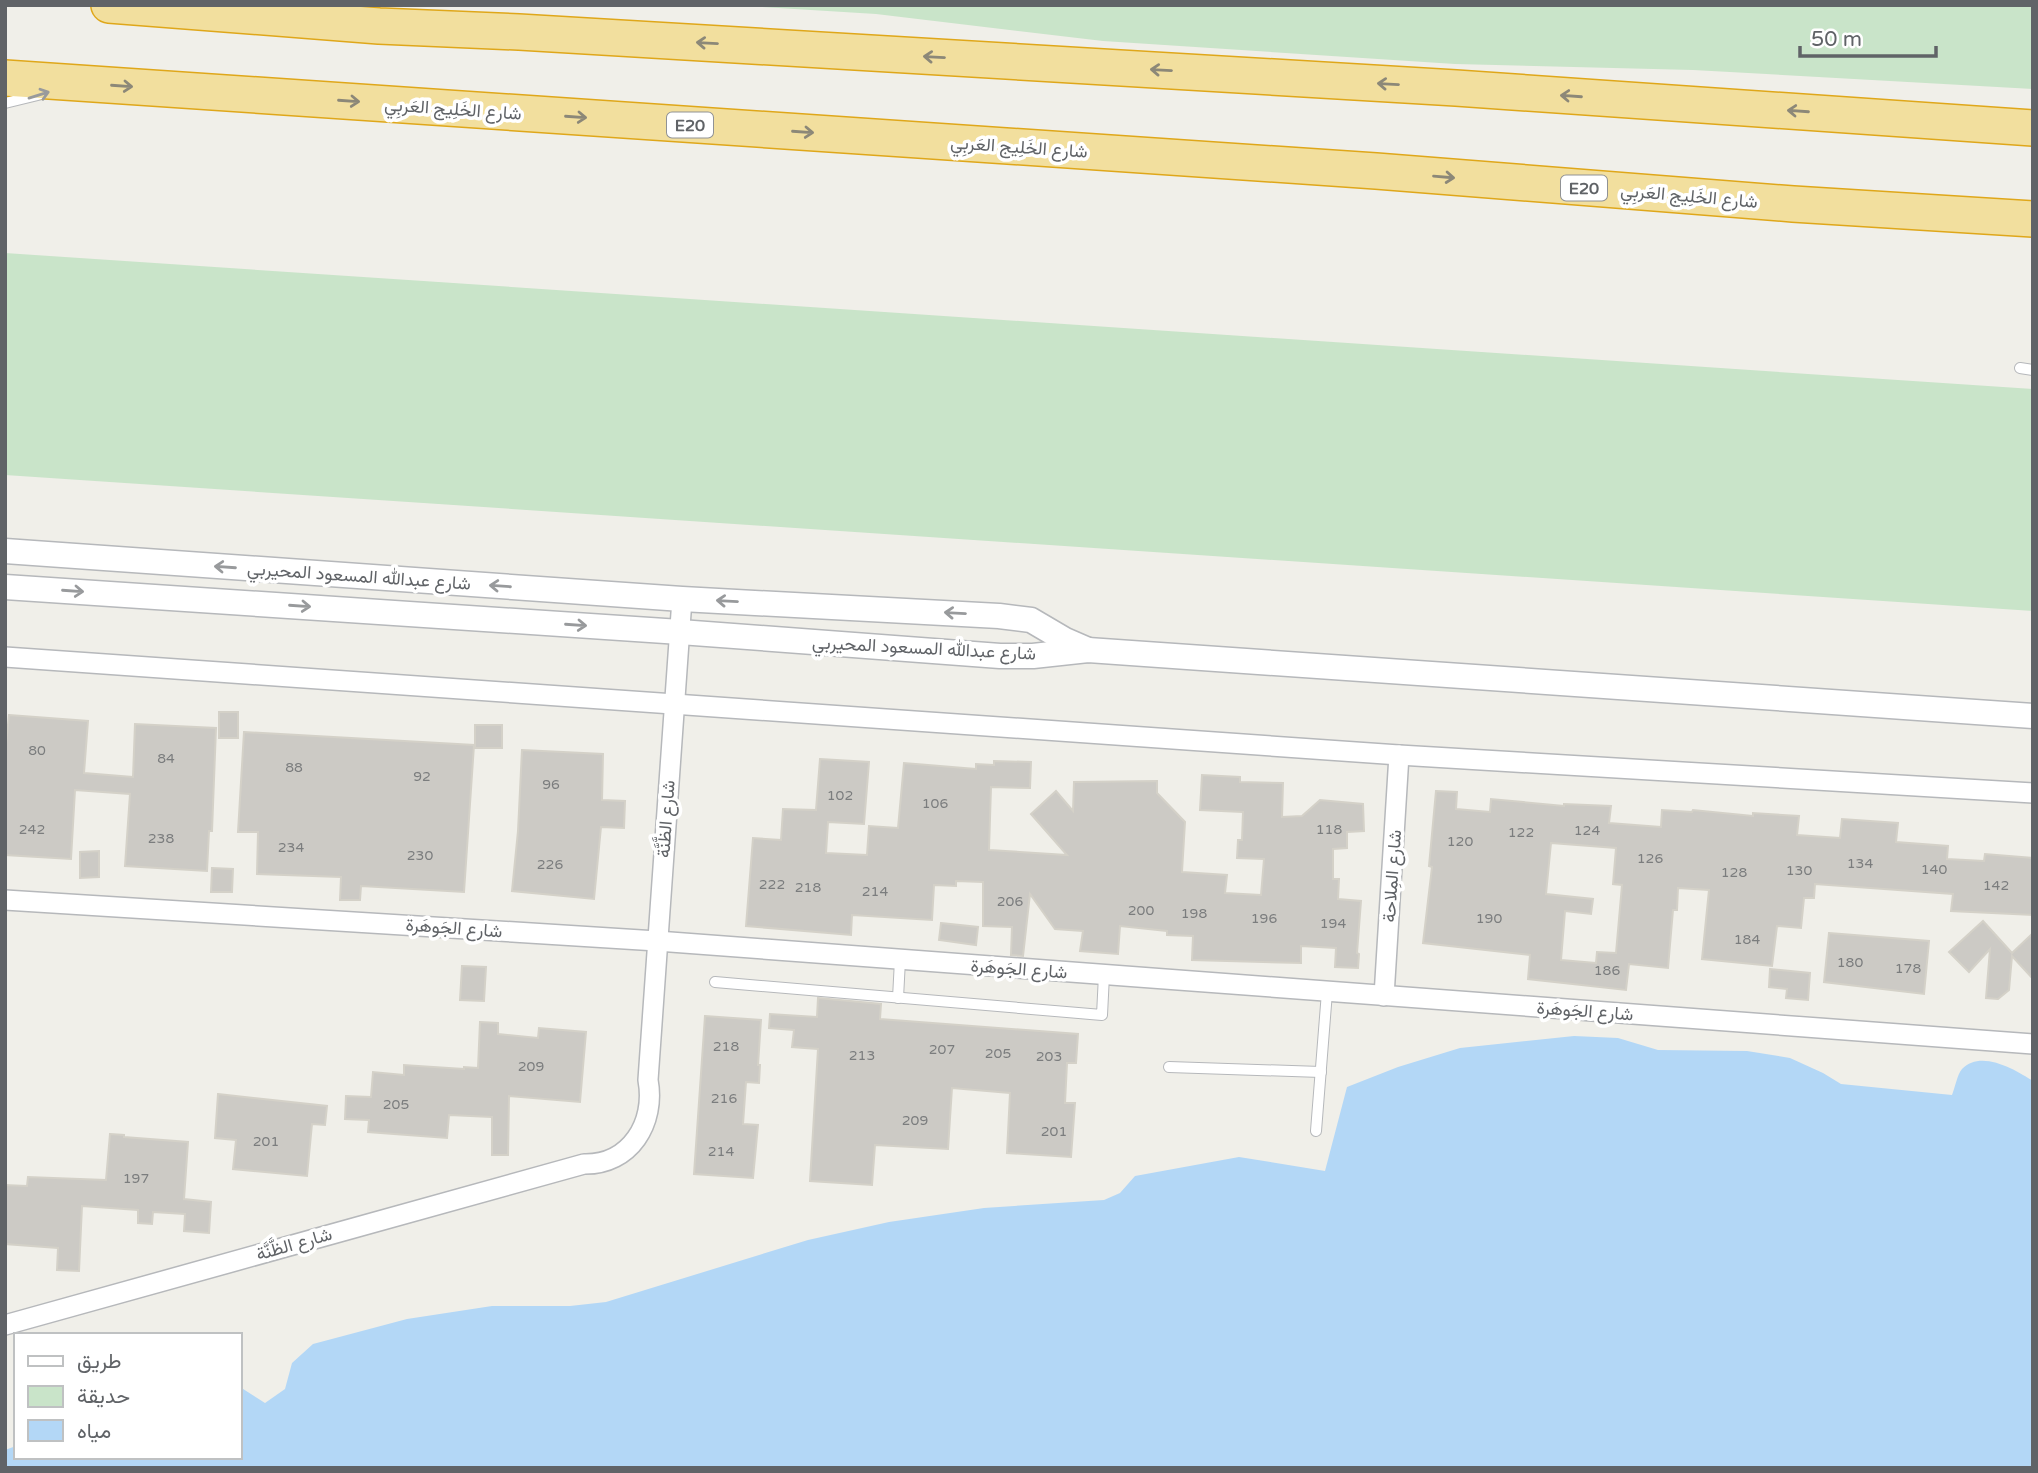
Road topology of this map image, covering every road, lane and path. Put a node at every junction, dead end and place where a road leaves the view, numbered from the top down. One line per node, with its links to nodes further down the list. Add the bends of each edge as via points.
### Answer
1 (108, 5): 5 (highway, one-way to 1, via 379,26)
2 (5, 78): 3 (highway, شارع الخَلِيج العَربِي / E20)
3 (71, 82): 4 (lane, one-way to 3); 8 (highway, شارع الخَلِيج العَربِي / E20, one-way to 8)
4 (5, 103)
5 (1866, 116): 6 (highway); 7 (highway)
6 (2033, 118)
7 (2033, 128)
8 (1793, 204): 9 (highway, شارع الخَلِيج العَربِي / E20); 10 (highway, via 1896,225)
9 (2033, 219)
10 (2033, 241)
11 (2020, 368): 12 (lane)
12 (2033, 370)
13 (5, 551): 15 (street, شارع عبدالله المسعود المحيربي, one-way to 13)
14 (5, 587): 17 (street, شارع عبدالله المسعود المحيربي, one-way to 17)
15 (682, 599): 16 (street, شارع عبدالله المسعود المحيربي, one-way to 15); 17 (street, شارع الظَّنَّة)
16 (999, 616): 18 (street, شارع عبدالله المسعود المحيربي, via 1031,620); 19 (street, via 1016,628 1018,639 1009,648)
17 (680, 632): 19 (street, شارع عبدالله المسعود المحيربي); 21 (street, شارع الظَّنَّة)
18 (1088, 650): 19 (street, شارع عبدالله المسعود المحيربي, via 1033,656); 22 (street)
19 (986, 654)
20 (5, 657): 21 (street)
21 (674, 706): 23 (street); 26 (street, شارع الظَّنَّة)
22 (2033, 716)
23 (1399, 755): 24 (street); 31 (street, شارع المِلاحة)
24 (2033, 793)
25 (5, 900): 26 (street, شارع الجَوهَرة)
26 (657, 941): 27 (street, شارع الجَوهَرة); 37 (street, شارع الظَّنَّة, via 648,1080 626,1133 584,1164)
27 (900, 960): 28 (street, شارع الجَوهَرة); 32 (lane)
28 (1104, 975): 30 (street, شارع الجَوهَرة); 32 (lane, via 1102,1015)
29 (715, 982): 32 (lane)
30 (1327, 992): 31 (street, شارع الجَوهَرة); 35 (lane)
31 (1384, 996): 33 (street, شارع الجَوهَرة)
32 (898, 998)
33 (2033, 1044)
34 (1169, 1067): 35 (lane)
35 (1321, 1072): 36 (lane)
36 (1316, 1131)
37 (5, 1325)

